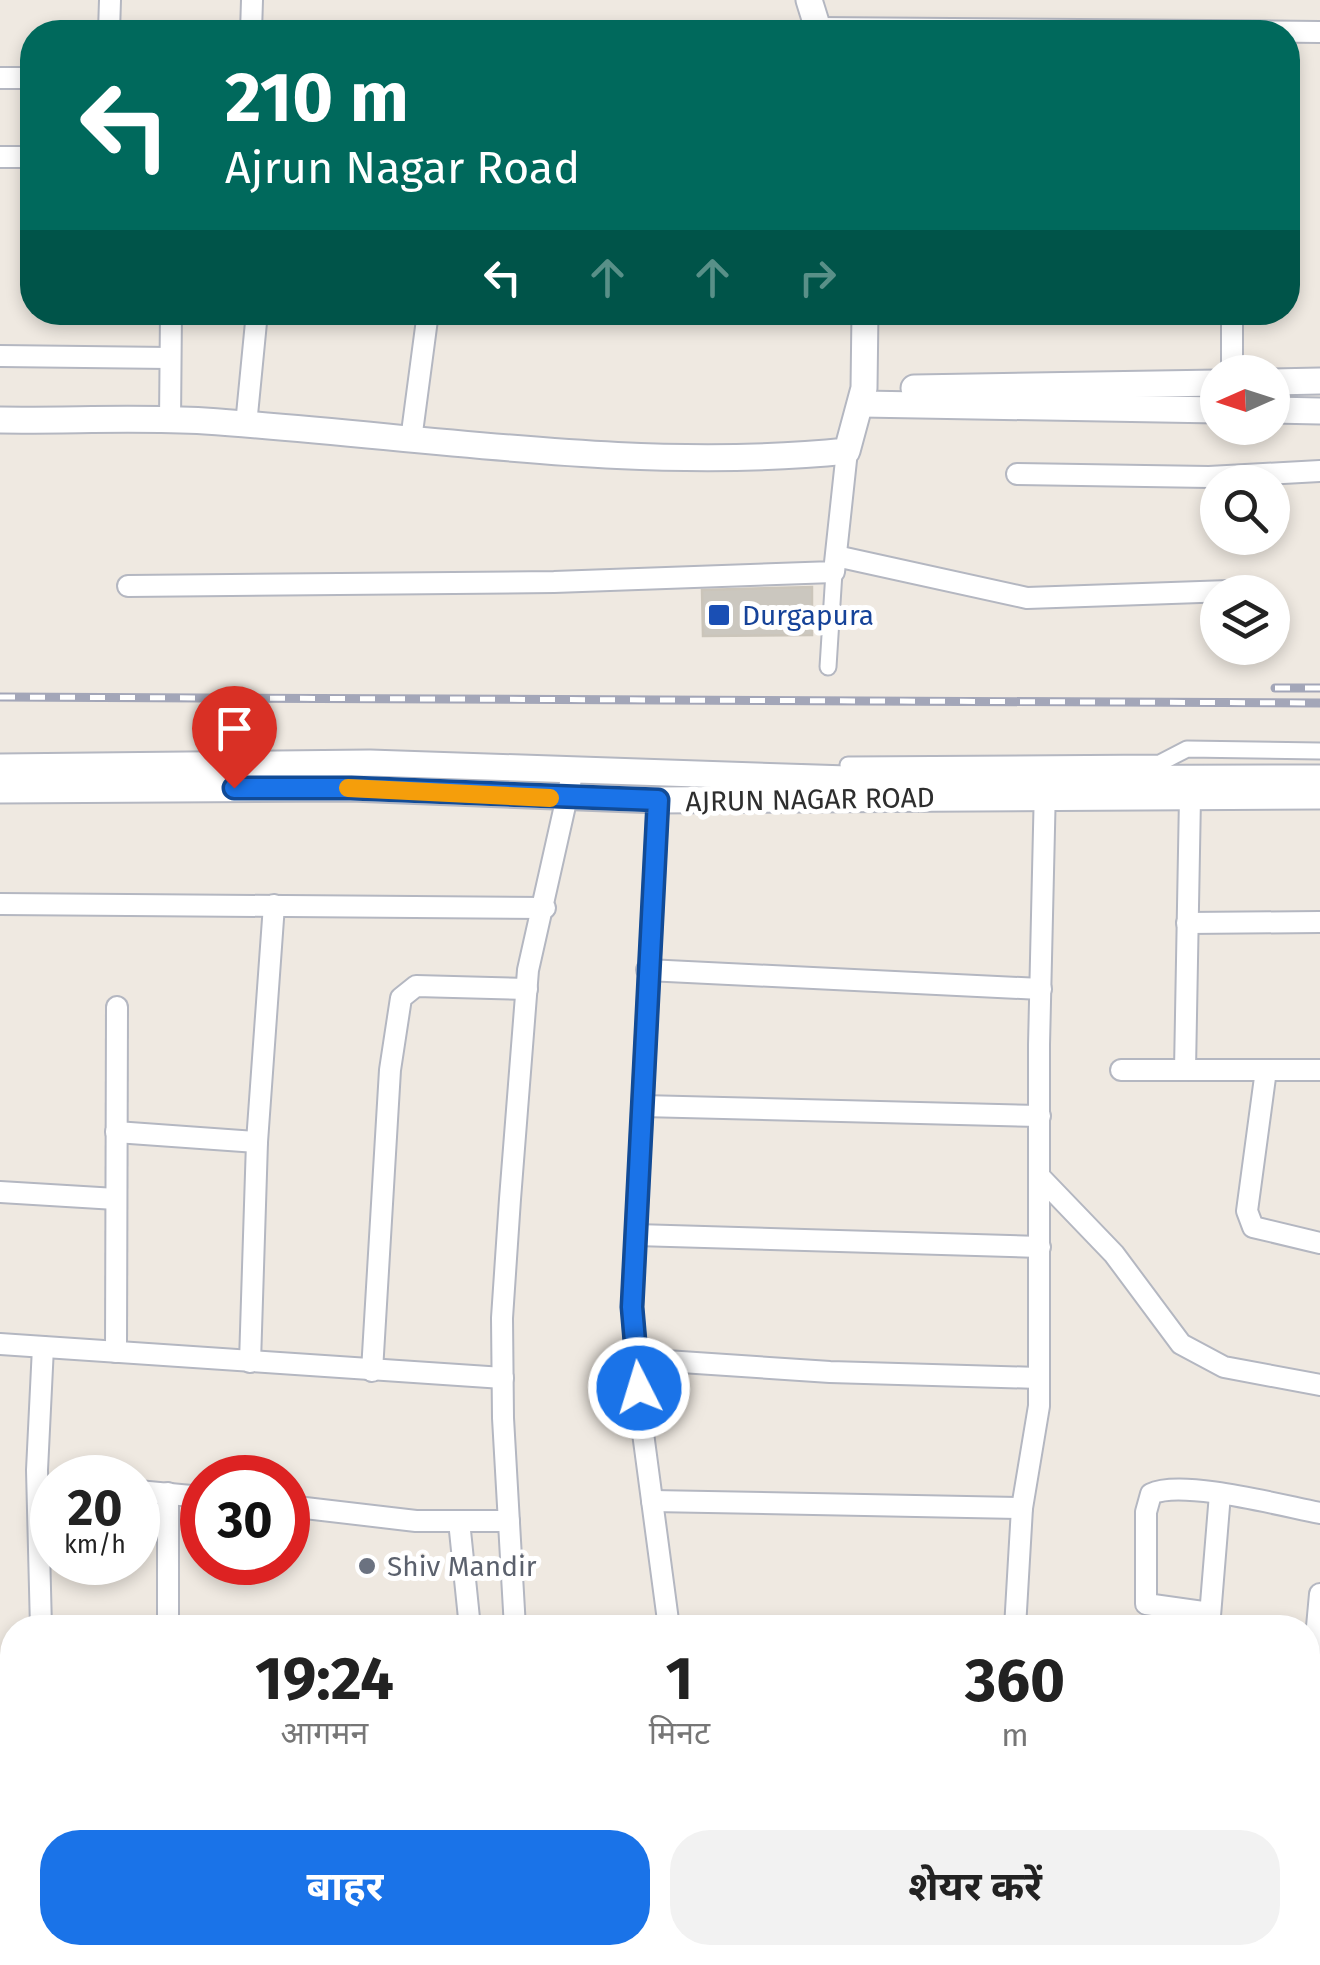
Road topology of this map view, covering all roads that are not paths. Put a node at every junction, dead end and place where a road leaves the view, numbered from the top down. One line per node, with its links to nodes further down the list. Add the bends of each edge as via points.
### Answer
1 (170, 325): 8 (street)
2 (256, 325): 18 (street)
3 (426, 325): 19 (street)
4 (865, 325): 12 (street)
5 (1232, 325): 6 (street)
6 (1232, 355)
7 (0, 356): 8 (street)
8 (169, 358): 17 (street)
9 (1320, 381): 10 (street)
10 (1290, 382)
11 (1200, 385): 12 (street)
12 (863, 396): 13 (street); 20 (street)
13 (1200, 409)
14 (1290, 410): 15 (street)
15 (1320, 411)
16 (0, 420): 17 (street)
17 (170, 421): 18 (street)
18 (246, 425): 19 (street)
19 (411, 440): 20 (street, via 761,460)
20 (848, 451): 23 (street)
21 (1320, 471): 22 (street)
22 (1018, 474)
23 (835, 564): 24 (street, via 554,582); 25 (street, via 1027,598); 26 (street)
24 (128, 586)
25 (1200, 592)
26 (828, 667)
27 (1320, 751): 34 (street, via 1187,749 1160,763 848,761)
28 (0, 767): 29 (street, AJRUN NAGAR ROAD)
29 (574, 770): 31 (street, AJRUN NAGAR ROAD); 36 (street)
30 (1320, 778): 31 (street, AJRUN NAGAR ROAD)
31 (1045, 789): 34 (street, AJRUN NAGAR ROAD); 35 (street, AJRUN NAGAR ROAD); 45 (street)
32 (0, 790): 36 (street, AJRUN NAGAR ROAD, via 351,788)
33 (1320, 796): 35 (street, AJRUN NAGAR ROAD)
34 (848, 797): 37 (street, AJRUN NAGAR ROAD)
35 (1190, 797): 41 (street)
36 (569, 799): 37 (street, AJRUN NAGAR ROAD); 40 (street)
37 (658, 800): 43 (street)
38 (0, 904): 39 (street)
39 (274, 905): 40 (street); 54 (street)
40 (545, 908): 44 (street)
41 (1188, 922): 42 (street); 48 (street)
42 (1320, 922)
43 (647, 970): 45 (street); 51 (street)
44 (527, 988): 66 (street, via 416,986 401,998 390,1070); 67 (street)
45 (1041, 989): 52 (street)
46 (117, 1007): 53 (street)
47 (1122, 1070): 48 (street)
48 (1185, 1070): 49 (street)
49 (1266, 1070): 50 (street); 59 (street, via 1247,1211 1253,1227)
50 (1320, 1070)
51 (642, 1106): 52 (street); 58 (street)
52 (1040, 1116): 55 (street)
53 (116, 1132): 54 (street); 57 (street)
54 (258, 1142): 65 (street)
55 (1040, 1177): 60 (street); 69 (street, via 1114,1254 1181,1344 1224,1367)
56 (0, 1192): 57 (street)
57 (116, 1199): 63 (street)
58 (636, 1235): 60 (street); 64 (street)
59 (1320, 1243)
60 (1040, 1247): 68 (street)
61 (0, 1344): 62 (street)
62 (44, 1346): 63 (street); 70 (street)
63 (116, 1352): 65 (street)
64 (636, 1360): 68 (street); 75 (street)
65 (250, 1362): 66 (street)
66 (372, 1371): 67 (street)
67 (503, 1378): 80 (street)
68 (1039, 1378): 77 (street)
69 (1320, 1385)
70 (45, 1455)
71 (160, 1492): 72 (street)
72 (168, 1493): 73 (street); 83 (street)
73 (180, 1494)
74 (1220, 1494): 78 (street); 88 (street, via 1162,1490 1151,1494 1146,1512 1146,1604); 89 (street)
75 (652, 1501): 77 (street); 86 (street)
76 (310, 1508): 79 (street)
77 (1022, 1508): 87 (street)
78 (1320, 1512)
79 (459, 1521): 80 (street); 84 (street)
80 (509, 1521): 85 (street)
81 (42, 1585): 82 (street)
82 (41, 1615)
83 (168, 1615)
84 (469, 1615)
85 (514, 1615)
86 (667, 1615)
87 (1016, 1615)
88 (1189, 1615)
89 (1209, 1615)

